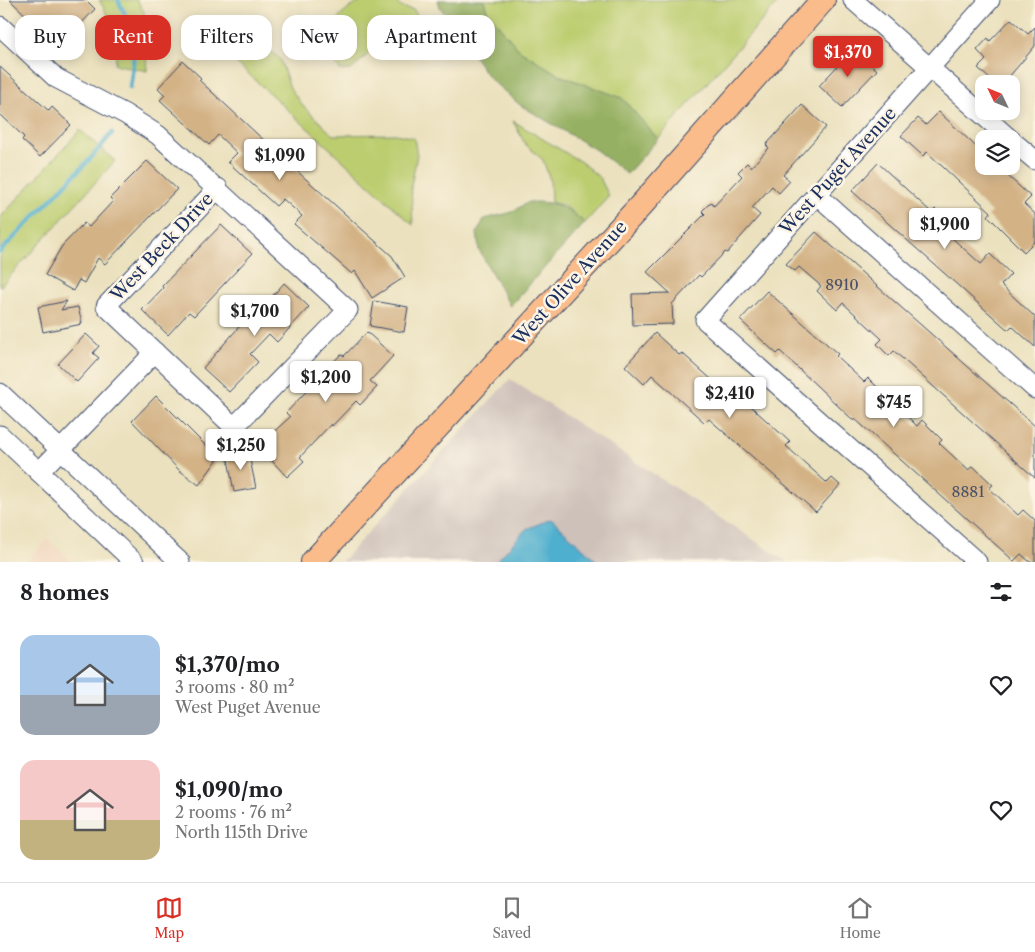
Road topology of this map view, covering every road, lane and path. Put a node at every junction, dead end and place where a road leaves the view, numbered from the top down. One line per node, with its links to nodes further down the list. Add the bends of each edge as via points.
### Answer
1 (823, 0): 19 (main road, West Olive Avenue, via 644,202)
2 (853, 0): 5 (street)
3 (990, 0): 5 (street, West Puget Avenue)
4 (0, 26): 9 (street, via 56,78 158,135)
5 (930, 68): 6 (street); 10 (street, West Puget Avenue)
6 (1001, 130)
7 (1020, 147): 8 (street)
8 (1035, 160)
9 (218, 188): 11 (street, West Beck Drive, via 106,306); 11 (street, via 348,310 234,428)
10 (817, 195): 12 (street); 20 (street, West Puget Avenue, via 705,320)
11 (155, 352): 15 (street)
12 (1035, 389)
13 (0, 393): 15 (street)
14 (0, 435): 16 (street)
15 (61, 449): 16 (street); 18 (street)
16 (39, 472): 17 (street)
17 (134, 562)
18 (180, 562)
19 (313, 562)
20 (977, 562)

